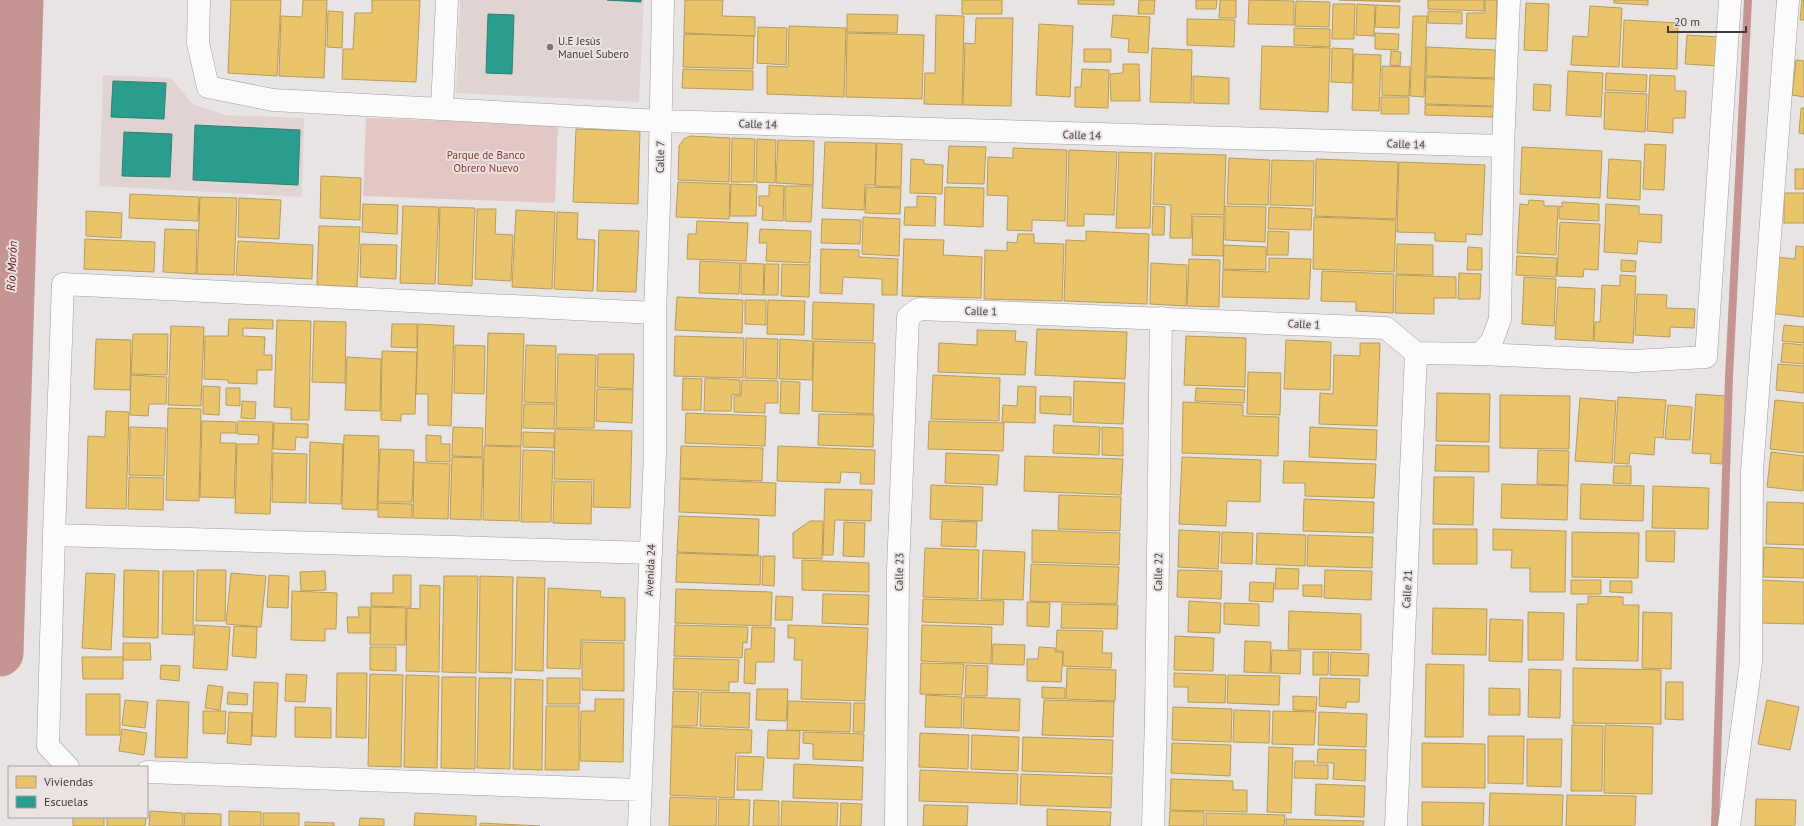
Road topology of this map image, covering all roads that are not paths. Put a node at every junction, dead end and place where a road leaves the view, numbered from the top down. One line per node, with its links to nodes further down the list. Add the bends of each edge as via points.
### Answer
1 (199, 0): 7 (street, Calle 14, via 198,43 208,87 274,100)
2 (447, 0): 7 (street)
3 (663, 0): 8 (street, Calle 7)
4 (1509, 0): 9 (street)
5 (1730, 0): 14 (street, via 1706,357 1634,361)
6 (1788, 0): 24 (street, via 1752,471 1751,662)
7 (442, 109): 8 (street, Calle 14)
8 (661, 121): 9 (street, Calle 14); 10 (street, Calle 7)
9 (1503, 146): 14 (street, via 1500,318 1492,341)
10 (655, 313): 15 (street, via 63,284); 16 (street, Avenida 24, via 655,454)
11 (908, 317): 12 (street, Calle 1, via 919,309); 21 (street, Calle 23, via 898,570)
12 (1161, 318): 13 (street, Calle 1, via 1386,328); 22 (street, Calle 22)
13 (1416, 353): 14 (street); 23 (street, Calle 21)
14 (1480, 354)
15 (54, 535): 16 (street); 17 (street, via 48,746)
16 (651, 553): 19 (street, Avenida 24)
17 (67, 766)
18 (148, 772): 19 (street)
19 (640, 790): 20 (street, Avenida 24)
20 (639, 826)
21 (896, 826)
22 (1153, 826)
23 (1396, 826)
24 (1729, 826)

